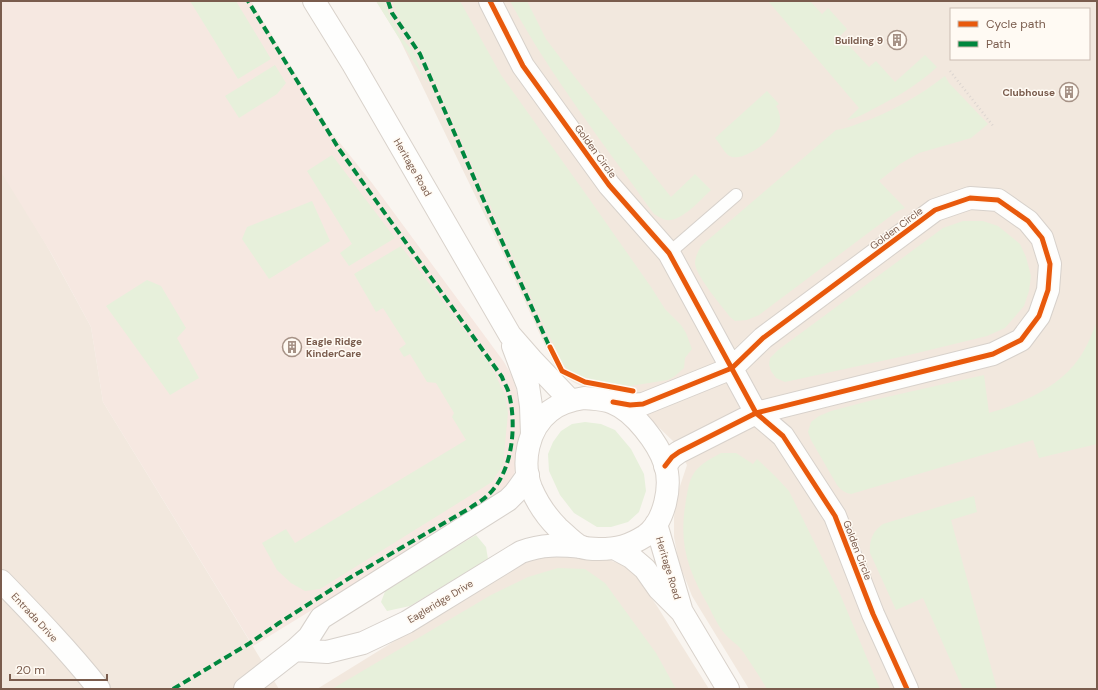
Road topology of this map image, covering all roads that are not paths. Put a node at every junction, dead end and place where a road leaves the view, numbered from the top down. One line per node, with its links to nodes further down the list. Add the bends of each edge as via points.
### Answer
1 (314, 1): 5 (street, Heritage Road)
2 (490, 1): 4 (street, Golden Circle, via 523,66 609,185)
3 (736, 195): 4 (lane)
4 (669, 253): 6 (street, Golden Circle)
5 (510, 335): 7 (street, Heritage Road); 10 (street, Heritage Road, via 528,386)
6 (732, 368): 8 (street, Golden Circle, via 643,404); 9 (street, Golden Circle); 9 (street, Golden Circle, via 763,338 935,210 970,198 998,200 1028,221 1042,238 1050,264 1048,290 1039,316 1020,340 993,354)
7 (570, 400): 8 (street, Golden Circle, via 584,398); 10 (street, via 550,411)
8 (613, 402): 11 (street, via 641,425 658,450)
9 (756, 413): 11 (street, Golden Circle, via 679,452); 22 (street, Golden Circle, via 783,436 835,516 873,614)
10 (532, 434): 12 (street, via 526,461)
11 (665, 466): 13 (street, via 667,490 663,509)
12 (528, 475): 14 (street, via 531,488 547,516); 18 (street, via 508,500 321,618)
13 (656, 524): 15 (street, via 647,534); 17 (street, Heritage Road)
14 (582, 547): 15 (street, Eagleridge Drive); 18 (street, Eagleridge Drive, via 546,546 520,552 407,622 363,643 327,652)
15 (616, 549): 17 (street, Heritage Road, via 645,569 659,589)
16 (1, 581): 19 (street, Entrada Drive)
17 (682, 612): 21 (street, Heritage Road)
18 (296, 650): 20 (street)
19 (99, 689)
20 (245, 689)
21 (728, 689)
22 (907, 689)

